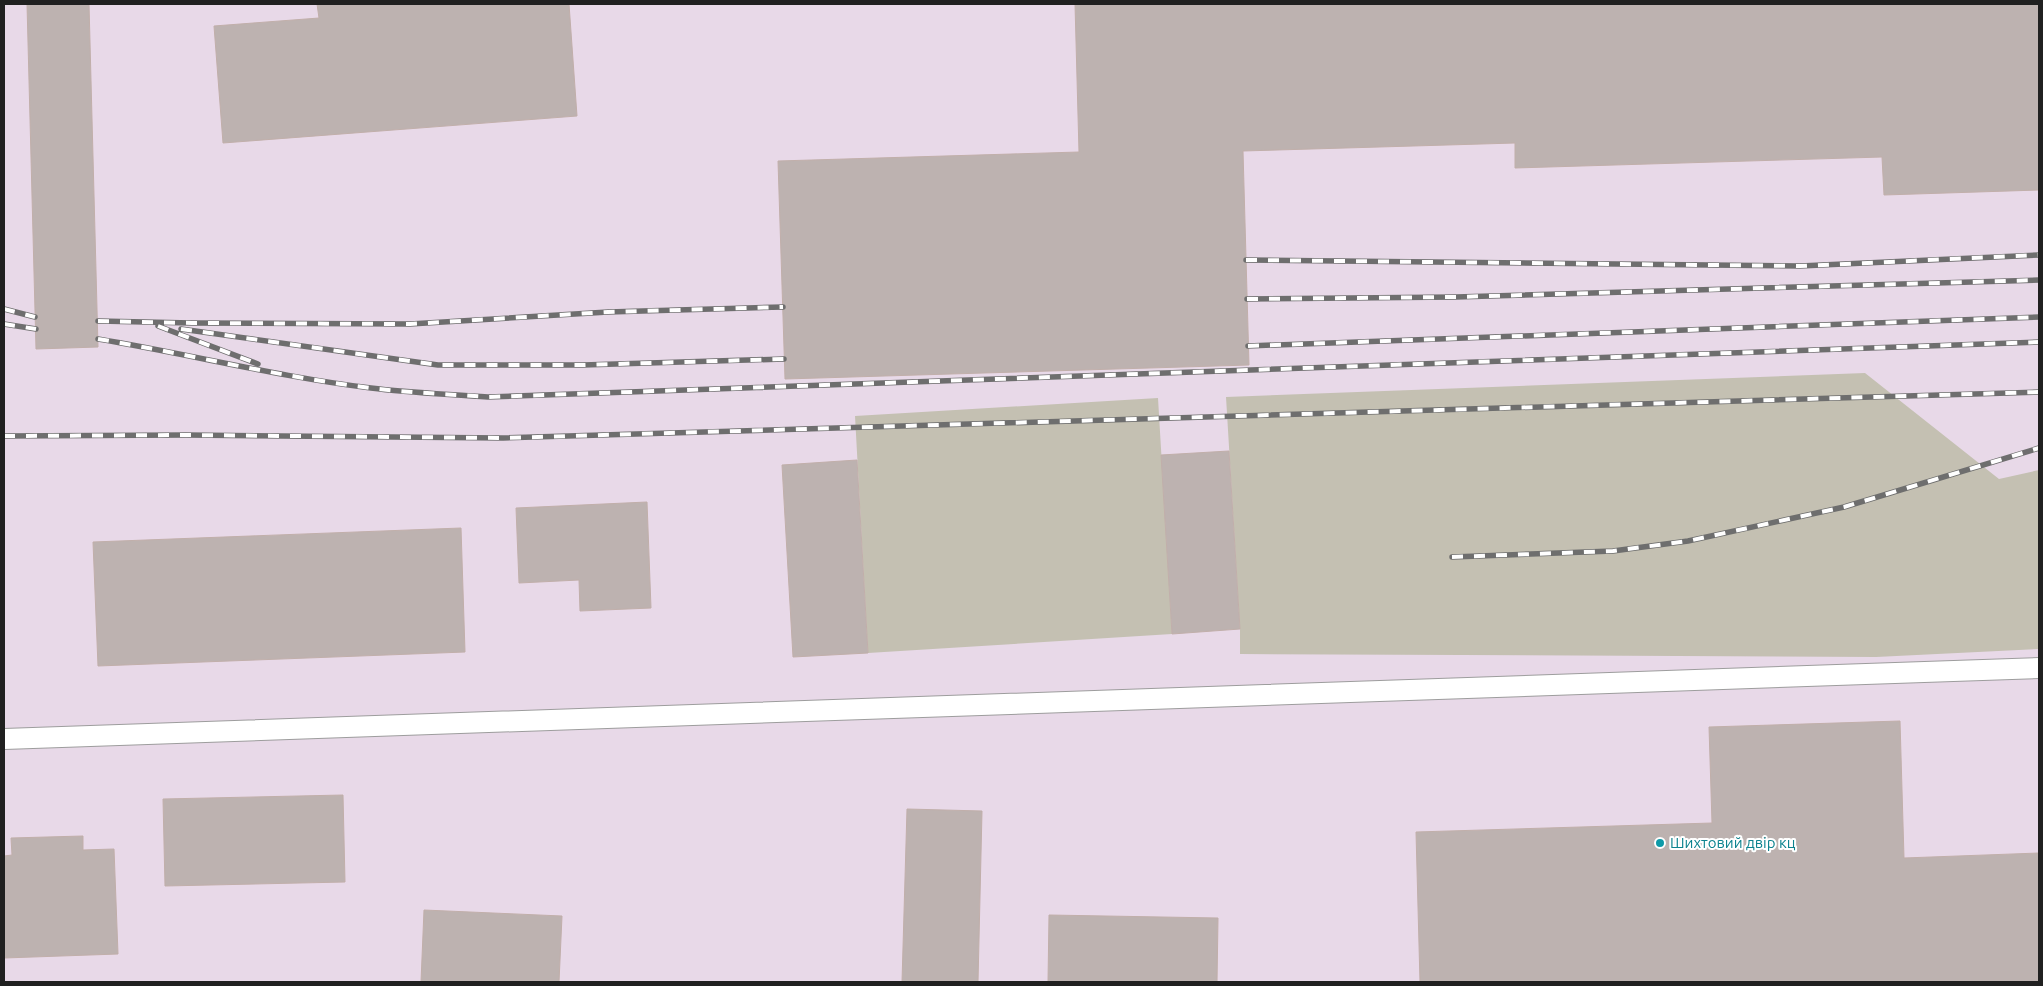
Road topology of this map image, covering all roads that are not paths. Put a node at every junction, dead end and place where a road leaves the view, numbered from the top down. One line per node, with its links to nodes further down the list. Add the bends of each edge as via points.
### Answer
1 (2039, 668): 2 (lane)
2 (4, 739)

